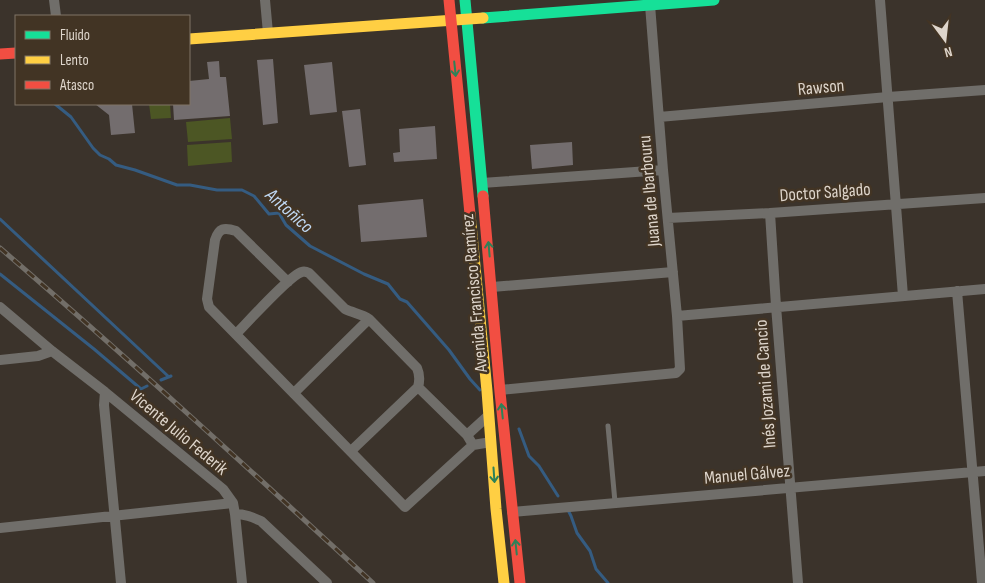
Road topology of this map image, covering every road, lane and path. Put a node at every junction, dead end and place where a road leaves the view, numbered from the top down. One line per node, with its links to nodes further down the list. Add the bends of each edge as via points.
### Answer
1 (54, 0): 9 (street)
2 (265, 0): 12 (street)
3 (449, 0): 11 (main road, Avenida Francisco Ramírez)
4 (464, 0): 10 (main road, Avenida Francisco Ramírez)
5 (708, 0): 8 (main road)
6 (880, 0): 17 (street)
7 (600, 4): 8 (main road); 10 (main road)
8 (650, 5): 18 (street, Juana de Ibarbouru)
9 (56, 15)
10 (466, 19): 11 (main road); 20 (main road, Avenida Francisco Ramírez)
11 (451, 20): 12 (main road); 42 (main road, Avenida Francisco Ramírez, one-way to 42)
12 (268, 33): 13 (main road)
13 (190, 39)
14 (15, 53): 15 (main road)
15 (0, 54)
16 (985, 90): 17 (street, Rawson)
17 (888, 97): 18 (street, Rawson); 22 (street)
18 (659, 117): 19 (street, Juana de Ibarbouru)
19 (663, 170): 20 (street); 24 (street, Juana de Ibarbouru)
20 (482, 182): 27 (main road, Avenida Francisco Ramírez, one-way to 20)
21 (985, 198): 22 (street, Doctor Salgado)
22 (896, 203): 23 (street, Doctor Salgado); 30 (street)
23 (770, 212): 24 (street, Doctor Salgado); 31 (street, Inés Jozami de Cancio)
24 (668, 218): 25 (street, Juana de Ibarbouru)
25 (673, 272): 27 (street); 33 (street, Juana de Ibarbouru)
26 (288, 282): 34 (street, via 303,271 309,273 345,309); 35 (street); 35 (street, via 236,231 229,228 218,233 207,303)
27 (492, 287): 39 (main road, Avenida Francisco Ramírez)
28 (985, 289): 29 (street)
29 (957, 291): 30 (street); 49 (street)
30 (903, 296): 31 (street)
31 (776, 306): 33 (street); 50 (street, Inés Jozami de Cancio)
32 (0, 307): 36 (street, Vicente Julio Federik)
33 (677, 316): 39 (street, Juana de Ibarbouru, via 680,369 676,373)
34 (369, 319): 38 (street, via 417,368); 41 (street)
35 (236, 334): 41 (street)
36 (52, 351): 37 (street, via 38,356); 40 (street, Vicente Julio Federik)
37 (0, 360)
38 (418, 387): 44 (street); 47 (street)
39 (500, 390): 53 (main road, Avenida Francisco Ramírez, one-way to 39)
40 (105, 392): 52 (street, Vicente Julio Federik, via 223,489); 55 (street)
41 (294, 393): 47 (street)
42 (489, 415): 44 (street); 45 (main road, Avenida Francisco Ramírez)
43 (608, 426): 51 (lane)
44 (467, 435): 46 (street)
45 (491, 442): 46 (street); 60 (main road, Avenida Francisco Ramírez, one-way to 60)
46 (473, 445): 47 (street, via 405,507)
47 (351, 451)
48 (985, 470): 49 (street, Manuel Gálvez)
49 (972, 471): 50 (street, Manuel Gálvez); 63 (street)
50 (790, 487): 51 (street, Manuel Gálvez); 62 (street, Inés Jozami de Cancio)
51 (615, 502): 53 (street, Manuel Gálvez)
52 (233, 503): 54 (street, Vicente Julio Federik); 55 (street)
53 (512, 512): 61 (main road, Avenida Francisco Ramírez, one-way to 53)
54 (235, 514): 58 (street, Vicente Julio Federik); 59 (street, via 261,521)
55 (115, 516): 56 (street); 57 (street)
56 (0, 528)
57 (121, 583)
58 (242, 583)
59 (328, 583)
60 (504, 583)
61 (520, 583)
62 (798, 583)
63 (982, 583)

